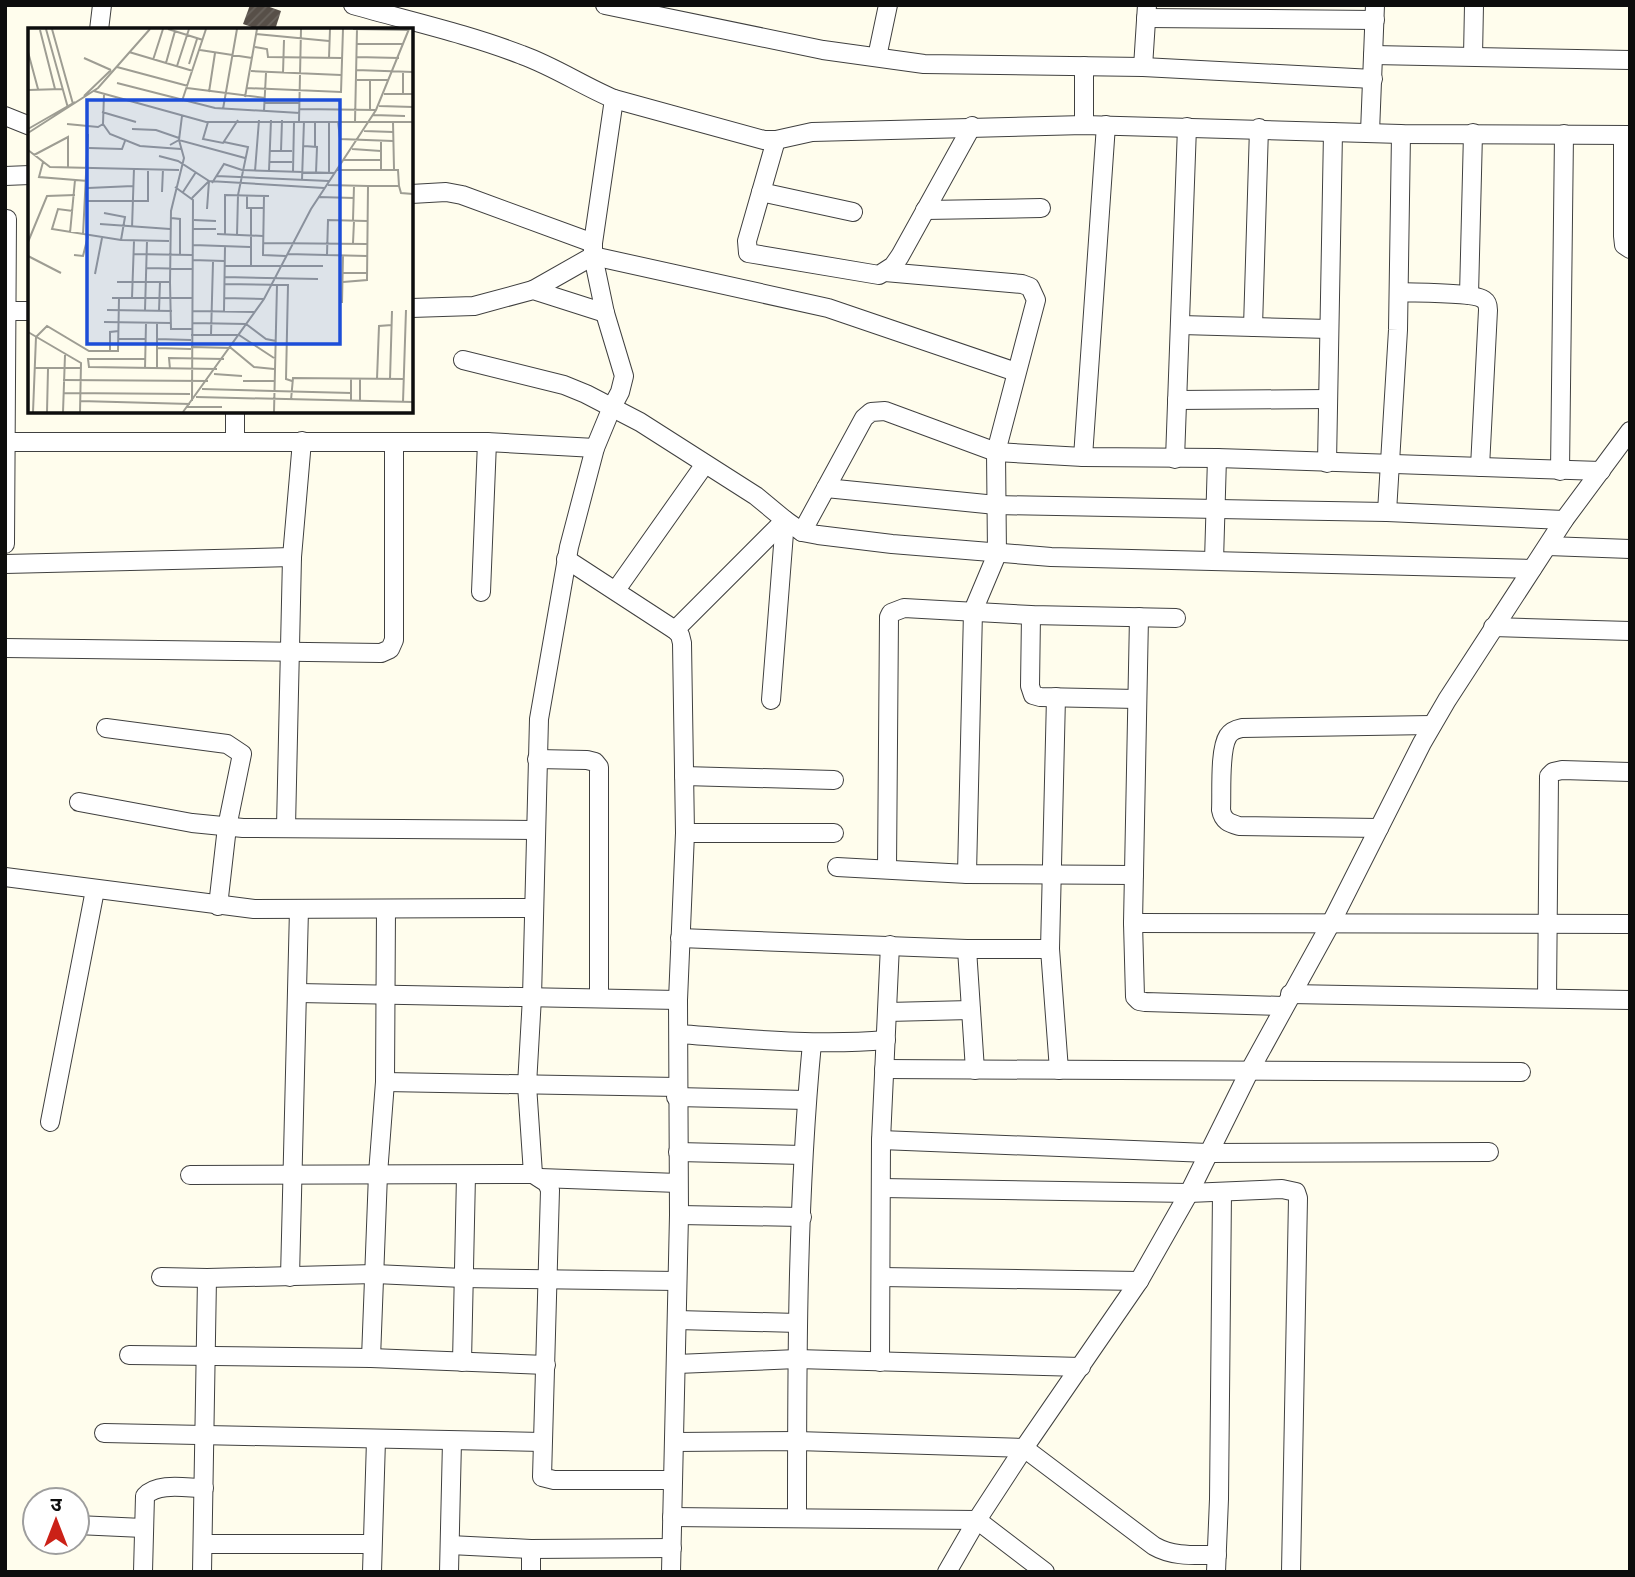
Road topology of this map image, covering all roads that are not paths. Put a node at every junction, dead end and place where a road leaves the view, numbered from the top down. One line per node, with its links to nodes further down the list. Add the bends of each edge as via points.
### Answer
1 (102, 5): 8 (street)
2 (353, 5): 16 (street, via 522,55)
3 (888, 5): 10 (street)
4 (1474, 5): 11 (street)
5 (611, 6): 10 (street)
6 (1147, 12): 7 (street); 14 (street)
7 (1375, 13): 9 (street)
8 (99, 28)
9 (1373, 55): 11 (street); 15 (street)
10 (877, 57): 13 (street, via 936,65)
11 (1474, 57): 12 (street)
12 (1630, 60)
13 (1084, 66): 14 (street); 19 (street)
14 (1143, 67): 15 (street)
15 (1373, 79): 25 (street)
16 (614, 99): 30 (street, via 752,139); 40 (street)
17 (5, 116): 18 (street)
18 (28, 125)
19 (1084, 125): 20 (street); 21 (street)
20 (1106, 125): 22 (street); 67 (street)
21 (972, 126): 30 (street, via 813,132); 36 (street)
22 (1187, 127): 23 (street); 49 (street)
23 (1259, 128): 24 (street); 50 (street)
24 (1334, 132): 25 (street); 51 (street)
25 (1370, 132): 27 (street)
26 (1473, 133): 27 (street); 28 (street); 44 (street)
27 (1401, 134): 43 (street)
28 (1564, 134): 29 (street); 74 (street)
29 (1626, 135): 39 (street, via 1623,236)
30 (776, 140): 33 (street)
31 (5, 176): 32 (street)
32 (28, 176)
33 (761, 192): 37 (street); 41 (street, via 748,253 872,275)
34 (413, 194): 40 (street, via 462,195)
35 (1041, 208): 36 (street)
36 (925, 210): 41 (street, via 900,256)
37 (853, 212)
38 (7, 219): 46 (street)
39 (1630, 249)
40 (593, 250): 42 (street); 48 (street); 53 (street, via 828,308)
41 (885, 272): 53 (street, via 1030,287 1036,300)
42 (533, 290): 45 (street, via 474,306); 48 (street)
43 (1399, 292): 44 (street); 72 (street)
44 (1469, 295): 73 (street, via 1482,298 1489,310)
45 (413, 308)
46 (7, 310): 47 (street); 61 (street)
47 (28, 311)
48 (604, 313): 56 (street, via 624,376)
49 (1181, 326): 50 (street); 55 (street)
50 (1254, 327): 51 (street)
51 (1329, 329): 54 (street)
52 (463, 360): 56 (street, via 564,385)
53 (1016, 372): 65 (street)
54 (1328, 399): 55 (street); 70 (street)
55 (1177, 400): 69 (street)
56 (611, 407): 64 (street); 71 (street)
57 (235, 413): 59 (street)
58 (1630, 431): 66 (street)
59 (234, 441): 60 (street); 61 (street)
60 (302, 441): 62 (street); 88 (street)
61 (6, 442): 80 (street)
62 (394, 442): 63 (street); 103 (street, via 394,640 390,649 381,653)
63 (487, 442): 64 (street); 94 (street)
64 (595, 448): 89 (street)
65 (996, 452): 67 (street); 76 (street, via 885,411 871,412); 77 (street)
66 (1622, 454): 75 (street)
67 (1083, 457): 69 (street)
68 (1217, 458): 69 (street); 70 (street); 78 (street)
69 (1175, 459)
70 (1327, 463): 72 (street)
71 (705, 464): 81 (street); 93 (street)
72 (1389, 464): 73 (street); 79 (street)
73 (1480, 467): 74 (street)
74 (1560, 471): 75 (street)
75 (1601, 471): 82 (street)
76 (826, 488): 77 (street); 83 (street)
77 (996, 505): 78 (street); 87 (street)
78 (1215, 508): 79 (street); 90 (street)
79 (1387, 512): 82 (street)
80 (6, 520): 84 (street)
81 (785, 520): 83 (street); 100 (street); 106 (street)
82 (1564, 520): 85 (street)
83 (802, 532): 87 (street)
84 (5, 544)
85 (1548, 546): 86 (street); 92 (street)
86 (1630, 549)
87 (996, 554): 90 (street); 95 (street)
88 (292, 557): 91 (street); 103 (street)
89 (566, 559): 93 (street); 109 (street, via 539,719)
90 (1214, 561): 92 (street)
91 (5, 564)
92 (1532, 569): 99 (street)
93 (616, 590): 100 (street)
94 (481, 592)
95 (973, 611): 96 (street); 121 (street, via 904,608 889,617); 123 (street)
96 (1031, 614): 97 (street); 104 (street, via 1031,691 1041,697)
97 (1139, 617): 98 (street); 105 (street)
98 (1176, 618)
99 (1493, 628): 101 (street); 107 (street)
100 (675, 630): 111 (street, via 682,643)
101 (1630, 631)
102 (5, 648): 103 (street)
103 (290, 652): 115 (street)
104 (1056, 697): 105 (street); 122 (street)
105 (1137, 699): 124 (street)
106 (771, 700)
107 (1432, 724): 116 (street); 116 (street, via 1242,728 1227,736 1221,810 1229,822)
108 (106, 728): 114 (street, via 227,744 236,749 242,754 241,765)
109 (537, 759): 117 (street); 142 (street, via 587,760 599,767)
110 (1630, 772): 133 (street, via 1562,770 1549,776)
111 (684, 776): 112 (street); 118 (street)
112 (834, 780)
113 (79, 802): 114 (street)
114 (227, 827): 115 (street); 127 (street)
115 (286, 827): 117 (street)
116 (1379, 828): 132 (street)
117 (535, 830): 128 (street)
118 (685, 833): 119 (street); 135 (street)
119 (834, 833)
120 (837, 867): 121 (street)
121 (887, 869): 123 (street)
122 (1053, 873): 123 (street); 124 (street); 137 (street)
123 (967, 874)
124 (1134, 875): 131 (street)
125 (5, 877): 126 (street)
126 (95, 890): 127 (street); 161 (street)
127 (218, 906): 129 (street)
128 (534, 908): 130 (street); 141 (street)
129 (299, 909): 130 (street); 139 (street)
130 (386, 909): 140 (street)
131 (1133, 923): 132 (street); 145 (street, via 1133,992 1139,1001)
132 (1331, 923): 133 (street); 145 (street)
133 (1549, 923): 134 (street); 143 (street)
134 (1630, 924)
135 (680, 938): 136 (street); 144 (street)
136 (890, 945): 138 (street); 148 (street)
137 (1050, 948): 138 (street); 154 (street)
138 (967, 949): 147 (street)
139 (298, 993): 140 (street); 167 (street)
140 (386, 993): 141 (street); 157 (street)
141 (532, 997): 142 (street); 158 (street)
142 (599, 999): 144 (street)
143 (1547, 999): 145 (street); 146 (street)
144 (678, 1000): 149 (street)
145 (1287, 1000): 155 (street)
146 (1630, 1000)
147 (971, 1010): 148 (street); 153 (street)
148 (887, 1012): 150 (street)
149 (679, 1034): 151 (street); 159 (street)
150 (886, 1040): 151 (street); 152 (street)
151 (812, 1044): 160 (street)
152 (884, 1069): 153 (street); 162 (street)
153 (975, 1070): 154 (street)
154 (1059, 1070): 155 (street)
155 (1250, 1070): 156 (street); 165 (street)
156 (1521, 1072)
157 (384, 1082): 158 (street); 168 (street)
158 (527, 1084): 159 (street); 171 (street)
159 (677, 1092): 160 (street); 163 (street)
160 (806, 1100): 166 (street)
161 (50, 1122)
162 (881, 1140): 165 (street); 173 (street)
163 (678, 1152): 166 (street); 172 (street)
164 (1489, 1152): 165 (street)
165 (1208, 1153): 175 (street)
166 (803, 1155): 177 (street)
167 (293, 1173): 168 (street); 169 (street); 180 (street)
168 (378, 1174): 170 (street); 178 (street)
169 (190, 1175)
170 (466, 1175): 171 (street); 183 (street)
171 (536, 1176): 172 (street); 184 (street, via 550,1191)
172 (678, 1183): 176 (street)
173 (882, 1188): 175 (street); 181 (street)
174 (1222, 1192): 175 (street); 218 (street); 227 (street, via 1282,1189 1296,1192 1298,1198)
175 (1189, 1193): 186 (street)
176 (679, 1215): 177 (street); 185 (street)
177 (802, 1217): 188 (street)
178 (375, 1274): 180 (street); 183 (street); 191 (street)
179 (161, 1277): 182 (street)
180 (290, 1277): 182 (street)
181 (881, 1277): 186 (street); 194 (street)
182 (206, 1278): 190 (street)
183 (463, 1278): 184 (street); 193 (street)
184 (549, 1280): 185 (street); 196 (street)
185 (677, 1281): 187 (street)
186 (1139, 1281): 197 (street)
187 (677, 1320): 188 (street); 195 (street)
188 (799, 1323): 192 (street)
189 (129, 1355): 190 (street)
190 (207, 1357): 191 (street); 199 (street)
191 (370, 1358): 193 (street)
192 (797, 1359): 194 (street); 195 (street); 203 (street)
193 (462, 1362): 196 (street)
194 (880, 1362): 197 (street)
195 (677, 1364): 204 (street)
196 (546, 1365): 202 (street)
197 (1081, 1367): 205 (street)
198 (104, 1433): 199 (street)
199 (204, 1434): 200 (street); 207 (street)
200 (376, 1440): 201 (street); 214 (street)
201 (452, 1441): 202 (street); 215 (street)
202 (542, 1441): 206 (street, via 541,1471 546,1479)
203 (797, 1441): 204 (street); 205 (street); 209 (street)
204 (675, 1442): 206 (street)
205 (1024, 1448): 210 (street); 218 (street, via 1164,1552)
206 (673, 1480): 208 (street)
207 (204, 1488): 212 (street, via 150,1490 145,1496); 213 (street)
208 (672, 1517): 209 (street); 216 (street)
209 (797, 1517): 210 (street)
210 (977, 1520): 225 (street); 226 (street)
211 (91, 1526): 212 (street)
212 (143, 1528): 219 (street)
213 (203, 1544): 214 (street); 220 (street)
214 (371, 1544): 221 (street)
215 (450, 1545): 217 (street); 222 (street)
216 (672, 1548): 217 (street); 224 (street)
217 (531, 1549): 223 (street)
218 (1216, 1563)
219 (143, 1572)
220 (202, 1572)
221 (372, 1572)
222 (449, 1572)
223 (531, 1572)
224 (671, 1572)
225 (947, 1572)
226 (1045, 1572)
227 (1292, 1572)

